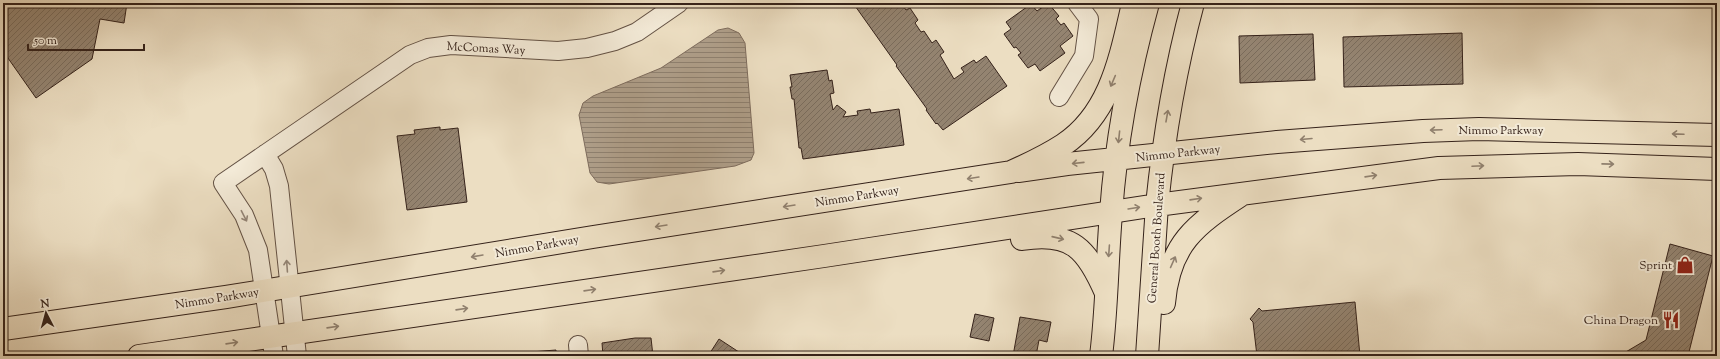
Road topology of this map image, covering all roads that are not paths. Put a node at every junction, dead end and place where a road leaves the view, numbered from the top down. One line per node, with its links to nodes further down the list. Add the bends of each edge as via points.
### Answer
1 (680, 3): 8 (street, McComas Way, via 637,32 587,48 558,51 451,45 428,48 410,55)
2 (1077, 3): 6 (street, via 1089,19 1084,56)
3 (1135, 3): 12 (main road, one-way to 12, via 1114,80 1090,120 1078,134 1063,145)
4 (1148, 3): 10 (main road, one-way to 10, via 1127,89)
5 (1193, 3): 9 (main road, General Booth Boulevard, one-way to 5, via 1172,92)
6 (1059, 97)
7 (1717, 135): 9 (main road, Nimmo Parkway, one-way to 9, via 1423,130 1292,140)
8 (265, 154): 17 (street, one-way to 8, via 279,186 274,169); 18 (street, McComas Way, one-way to 18, via 223,183 244,215 258,250)
9 (1162, 154): 10 (main road, Nimmo Parkway); 14 (main road, General Booth Boulevard)
10 (1116, 159): 12 (main road, Nimmo Parkway, one-way to 12); 15 (main road)
11 (1717, 169): 13 (main road, one-way to 11, via 1388,173 1447,168 1578,164)
12 (1011, 172): 17 (main road, Nimmo Parkway, one-way to 17)
13 (1245, 193): 14 (main road, one-way to 13); 27 (main road, one-way to 13, via 1166,282 1170,265 1178,251 1206,220)
14 (1157, 204): 15 (main road, one-way to 14); 26 (main road, General Booth Boulevard)
15 (1111, 212): 16 (main road); 19 (main road, one-way to 19)
16 (824, 256): 19 (main road, one-way to 19, via 898,257 1050,236 1063,239 1087,256); 21 (main road, one-way to 16)
17 (289, 287): 18 (main road, Nimmo Parkway); 21 (street)
18 (263, 291): 20 (main road, Nimmo Parkway); 22 (street, McComas Way)
19 (1106, 292): 25 (main road)
20 (3, 329)
21 (294, 333): 22 (main road); 24 (street)
22 (272, 347): 23 (main road, one-way to 22)
23 (140, 356)
24 (296, 356)
25 (1102, 356)
26 (1147, 356)
27 (1160, 356)

